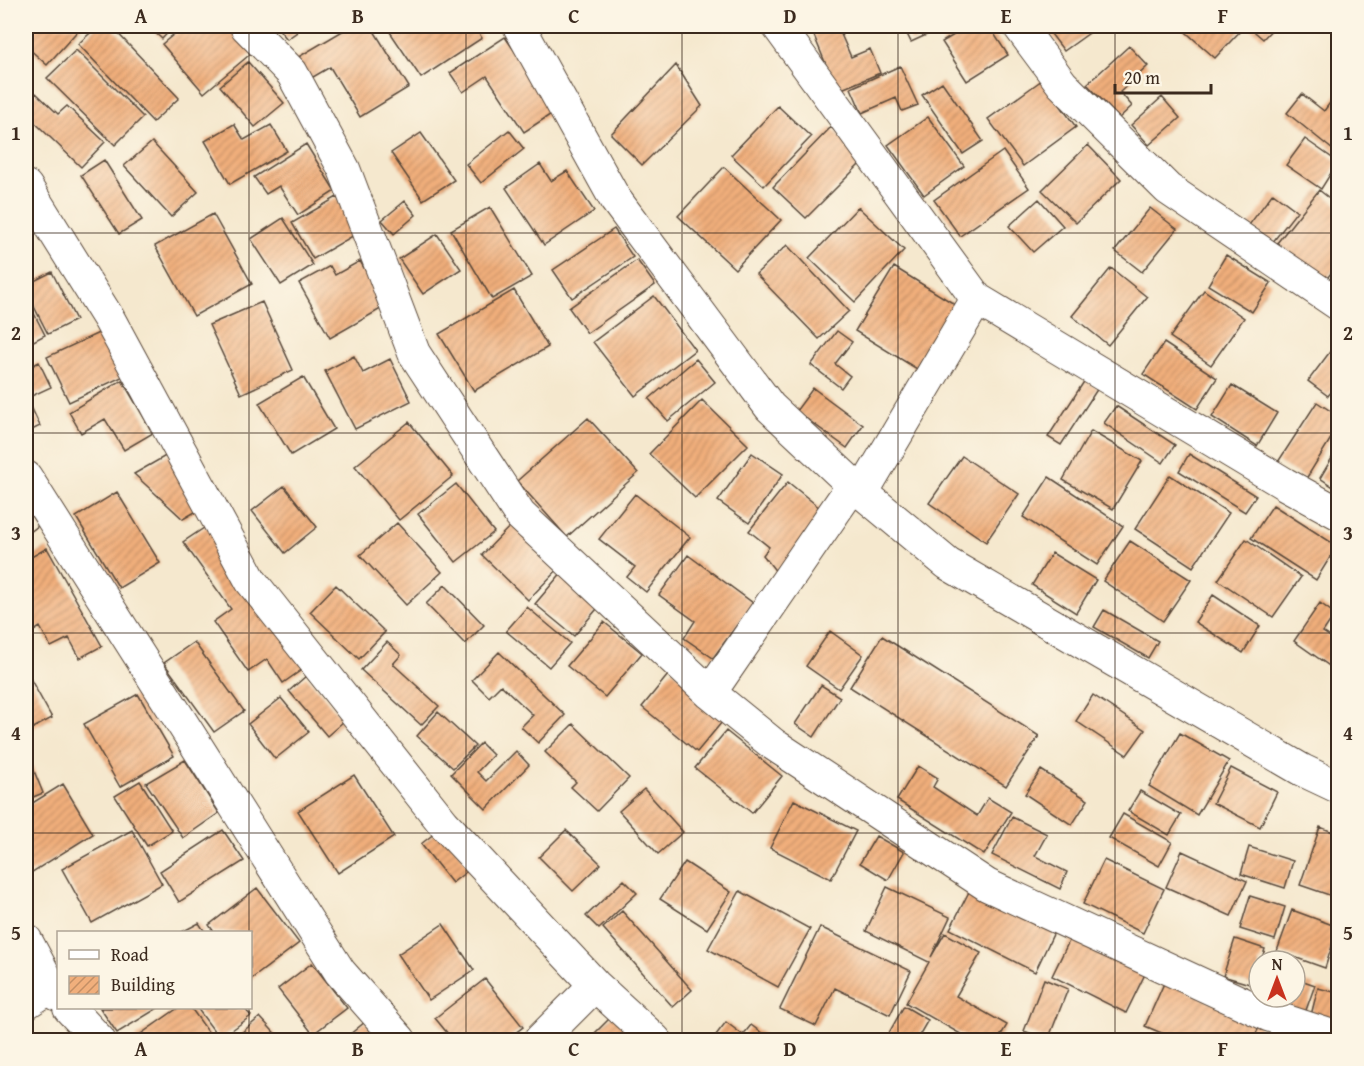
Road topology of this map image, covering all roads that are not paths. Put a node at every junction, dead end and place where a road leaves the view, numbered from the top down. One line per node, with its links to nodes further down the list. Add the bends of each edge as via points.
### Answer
1 (246, 26): 11 (street, via 291,73 344,169 414,353 520,514)
2 (519, 26): 9 (street, via 615,199 770,407)
3 (778, 26): 6 (street)
4 (1019, 26): 7 (street, via 1062,84 1168,189)
5 (26, 186): 14 (street, via 109,318 251,581 444,824)
6 (978, 299): 9 (street); 10 (street)
7 (1338, 304)
8 (26, 477): 19 (street, via 340,972)
9 (858, 489): 11 (street); 12 (street, via 948,564 1302,771)
10 (1338, 513)
11 (710, 693): 17 (street, via 773,744 987,885 1268,1015)
12 (1338, 786)
13 (26, 940): 15 (street)
14 (596, 985): 20 (street); 21 (street)
15 (51, 998)
16 (63, 1009): 18 (street)
17 (1338, 1038)
18 (99, 1041)
19 (399, 1041)
20 (540, 1041)
21 (655, 1041)

